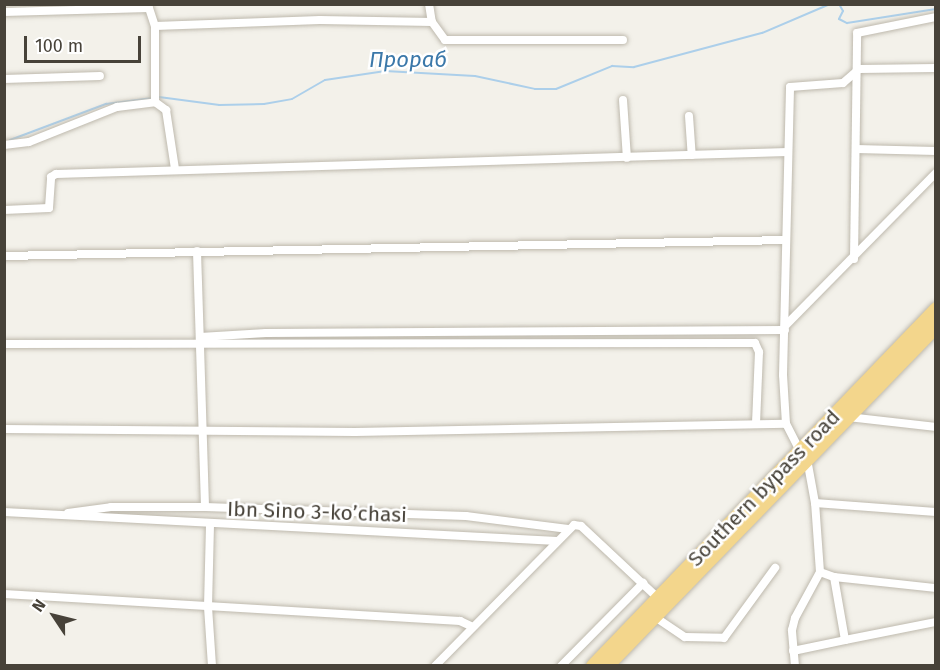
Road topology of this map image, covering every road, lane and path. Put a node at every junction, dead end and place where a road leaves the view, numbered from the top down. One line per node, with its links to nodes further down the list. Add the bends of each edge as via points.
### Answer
1 (429, 4): 4 (street)
2 (4, 12): 5 (street, via 145,8 153,11)
3 (936, 17): 8 (street, via 858,32)
4 (432, 22): 5 (street, via 320,20); 6 (street, via 445,40)
5 (154, 26): 11 (street)
6 (623, 40)
7 (936, 68): 8 (street)
8 (859, 69): 15 (street); 17 (street, via 843,83 790,87)
9 (100, 76): 10 (street)
10 (4, 80)
11 (155, 98): 14 (street, via 117,106 29,142); 20 (street, via 166,110)
12 (623, 100): 19 (street)
13 (689, 116): 18 (street)
14 (4, 145)
15 (856, 149): 16 (street); 26 (street)
16 (936, 150)
17 (788, 152): 18 (street); 23 (street)
18 (692, 155): 19 (street)
19 (627, 158): 20 (street)
20 (175, 169): 22 (street, via 52,175 49,208)
21 (936, 173): 26 (street)
22 (4, 210)
23 (786, 240): 24 (street); 29 (street)
24 (197, 251): 25 (street); 31 (street)
25 (4, 256)
26 (854, 259): 29 (street)
27 (936, 309): 40 (highway, Southern bypass road)
28 (936, 327): 34 (highway, Southern bypass road)
29 (785, 328): 30 (street); 36 (street)
30 (685, 331): 31 (street, via 266,333); 32 (street)
31 (200, 342): 32 (street); 33 (street); 39 (street)
32 (684, 343): 35 (street, via 759,347)
33 (4, 344)
34 (848, 417): 37 (street); 40 (highway, Southern bypass road)
35 (756, 424): 36 (street); 39 (street, via 355,432)
36 (786, 424): 40 (street)
37 (936, 428)
38 (4, 429): 39 (street)
39 (204, 430): 42 (street)
40 (803, 455): 41 (street); 55 (highway, Southern bypass road); 57 (highway, Southern bypass road)
41 (815, 503): 44 (street); 50 (street)
42 (205, 507): 45 (street, Ibn Sino 3-koʼchasi, via 111,507); 47 (street, Ibn Sino 3-koʼchasi, via 466,516)
43 (4, 512): 45 (street, Ibn Sino 3-koʼchasi)
44 (936, 512)
45 (65, 514): 46 (street, Ibn Sino 3-koʼchasi)
46 (210, 525): 48 (street, Ibn Sino 3-koʼchasi); 56 (street, Ibn Sino 3-koʼchasi)
47 (568, 529): 48 (street); 52 (street, Ibn Sino 3-koʼchasi, via 581,526)
48 (557, 541): 59 (street)
49 (775, 568): 57 (street, via 724,638 685,638)
50 (820, 572): 51 (street); 61 (street, via 795,618)
51 (834, 577): 53 (street); 60 (street)
52 (643, 583): 55 (street); 64 (street)
53 (936, 588)
54 (4, 594): 56 (street)
55 (658, 598): 65 (highway, Southern bypass road)
56 (208, 606): 59 (street, via 460,621); 62 (street, Ibn Sino 3-koʼchasi)
57 (655, 617): 66 (highway, Southern bypass road)
58 (936, 622): 60 (street)
59 (473, 627): 63 (street)
60 (845, 640): 61 (street)
61 (793, 651): 67 (street)
62 (212, 666)
63 (435, 666)
64 (561, 666)
65 (593, 666)
66 (608, 666)
67 (795, 666)

